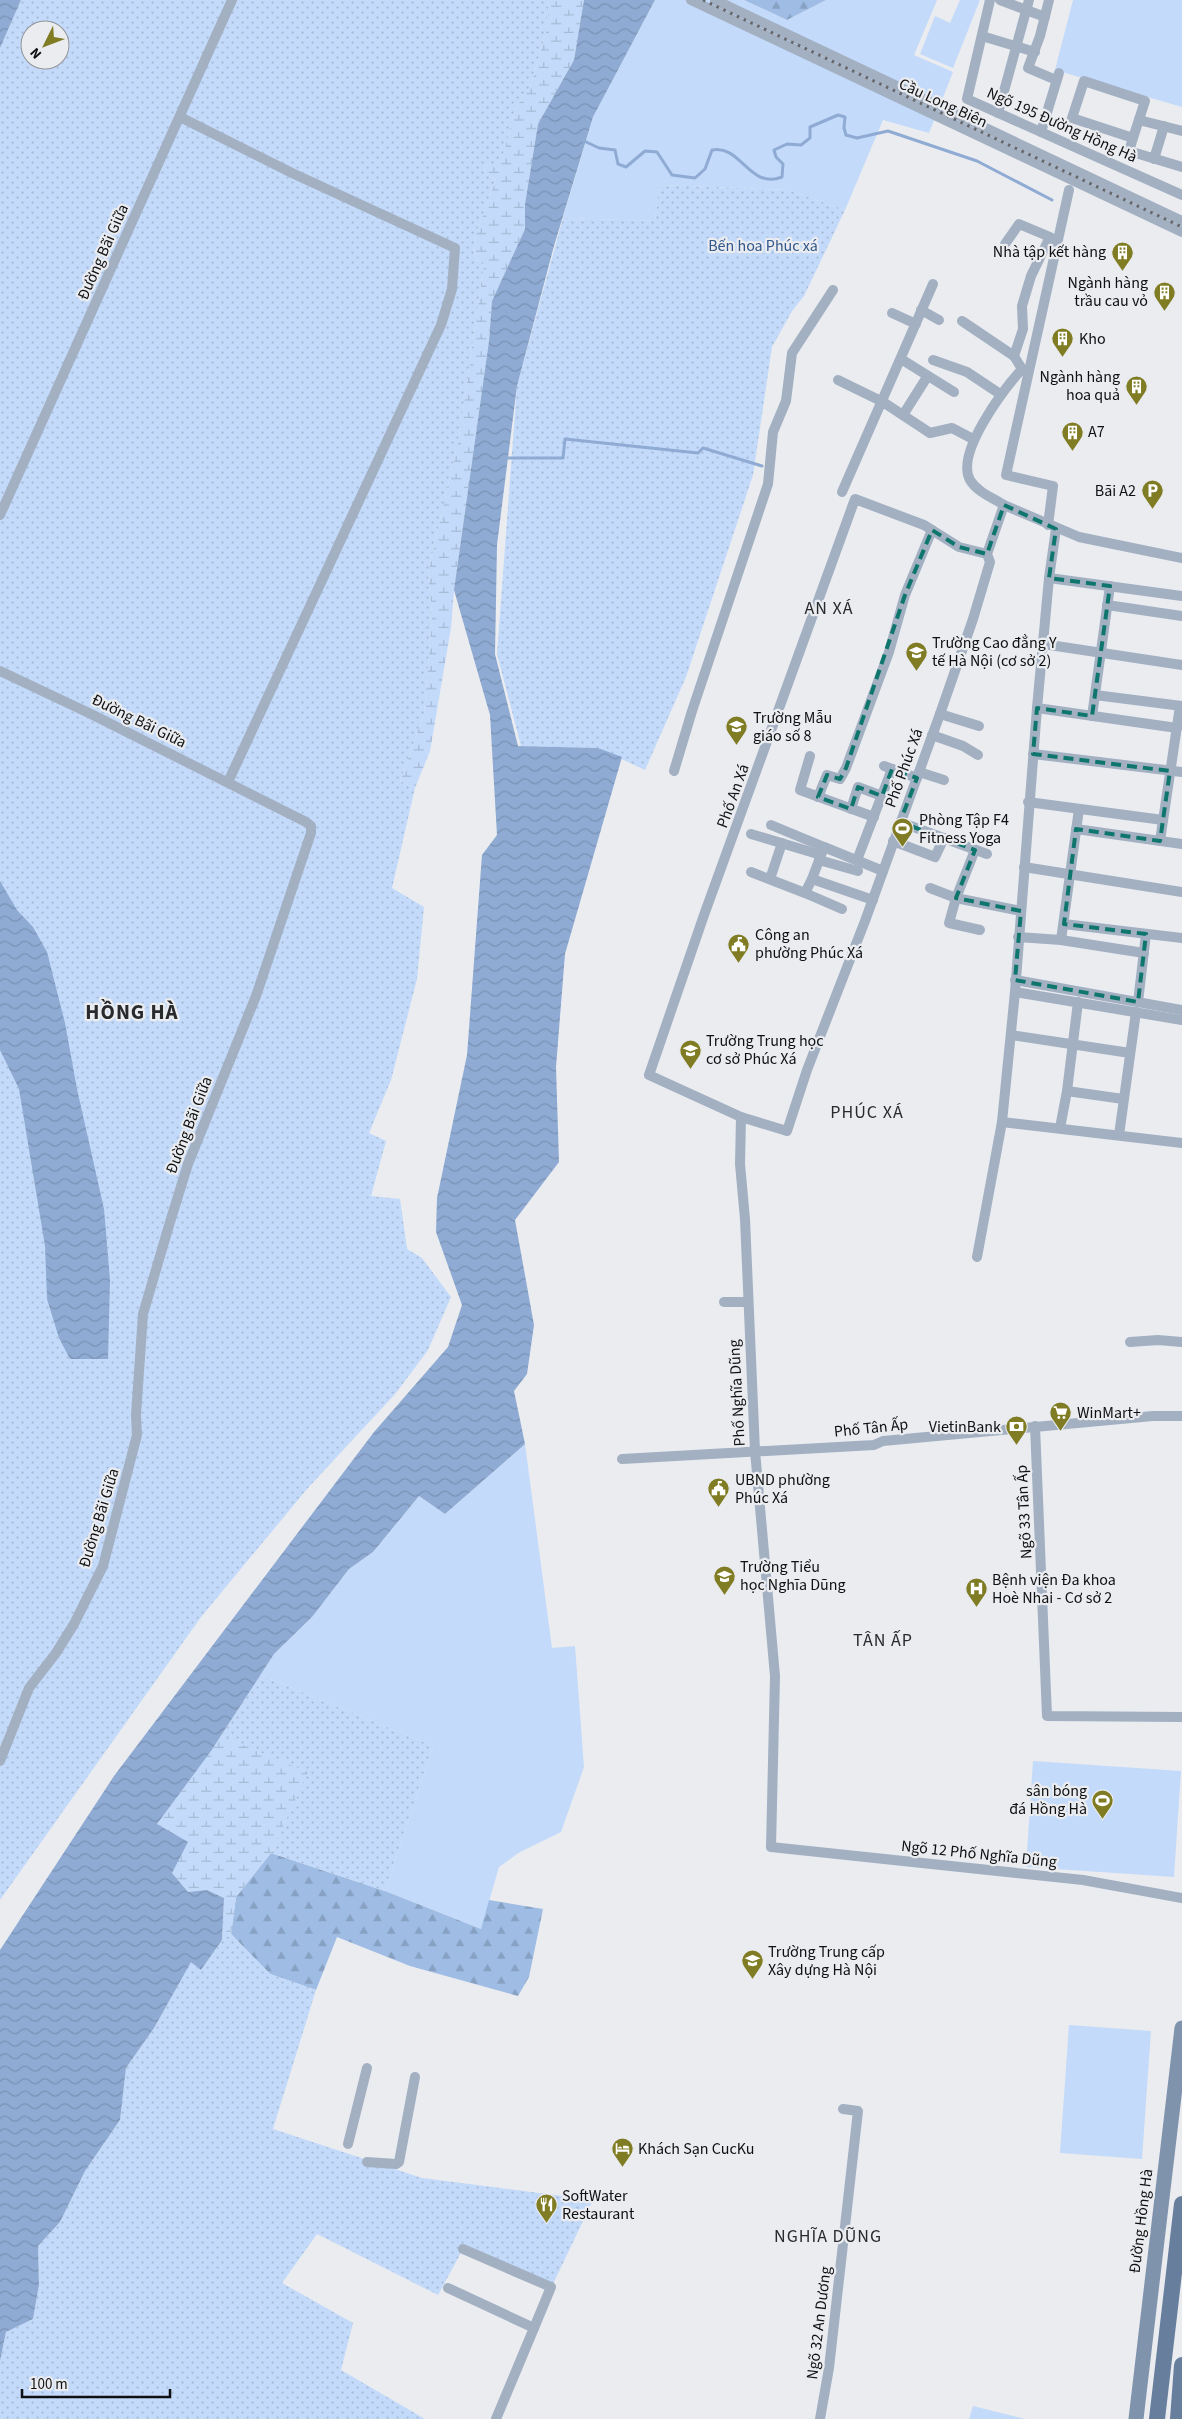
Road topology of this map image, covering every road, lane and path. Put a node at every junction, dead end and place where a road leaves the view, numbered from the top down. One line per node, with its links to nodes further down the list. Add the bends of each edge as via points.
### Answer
1 (232, 0): 13 (street, Đường Bãi Giữa)
2 (691, 0): 24 (street, Cầu Long Biên)
3 (715, 0): 23 (street, Cầu Long Biên)
4 (990, 0): 9 (street, Ngõ 195 Đường Hồng Hà)
5 (1000, 0): 7 (street)
6 (1049, 0): 8 (street)
7 (1028, 5): 8 (street); 10 (street)
8 (1045, 17): 11 (street)
9 (982, 36): 10 (street); 12 (street, Ngõ 195 Đường Hồng Hà, via 967,99)
10 (1017, 48): 11 (street); 12 (street)
11 (1035, 52): 17 (street, via 1028,68 1058,77)
12 (998, 113): 17 (street, Ngõ 195 Đường Hồng Hà)
13 (180, 117): 45 (street, Đường Bãi Giữa); 76 (street, via 455,248 452,289 441,324)
14 (1139, 120): 15 (street); 18 (street); 18 (street, via 1145,101 1084,81 1072,118)
15 (1164, 126): 16 (street); 19 (street)
16 (1182, 131)
17 (1040, 132): 22 (street, Ngõ 195 Đường Hồng Hà)
18 (1134, 138): 19 (street, via 1129,151)
19 (1154, 159): 20 (street)
20 (1182, 167)
21 (1069, 190): 46 (street, via 1006,475 1053,486)
22 (1182, 195)
23 (1182, 221)
24 (1182, 232)
25 (1006, 244): 33 (street, via 1018,224 1050,237 1031,276 1022,306 1023,330)
26 (932, 284): 28 (street)
27 (833, 290): 71 (street, via 792,353 786,401 773,432 768,484)
28 (921, 310): 30 (street); 32 (street)
29 (892, 313): 32 (street)
30 (939, 320)
31 (962, 321): 33 (street)
32 (916, 324): 34 (street)
33 (1014, 356): 39 (street, via 1022,369)
34 (901, 359): 36 (street); 40 (street)
35 (933, 360): 39 (street, via 966,372)
36 (926, 377): 38 (street); 41 (street)
37 (838, 380): 40 (street)
38 (954, 392)
39 (1000, 394): 42 (street)
40 (882, 402): 41 (street); 43 (street)
41 (903, 415): 42 (street, via 930,433 952,428)
42 (973, 439): 44 (street, via 968,460 969,479)
43 (842, 492)
44 (1004, 505): 46 (street); 48 (street, Phố Phúc Xá)
45 (0, 515)
46 (1052, 527): 49 (street, via 1079,537); 50 (street)
47 (932, 530): 48 (street, via 959,547); 78 (street, via 905,595 846,768 840,779 827,775); 129 (street, Phố An Xá, via 924,524 855,499 649,1075)
48 (987, 554): 63 (street, Phố Phúc Xá, via 990,562)
49 (1182, 558)
50 (1049, 578): 51 (street); 56 (street)
51 (1110, 586): 52 (street); 53 (street)
52 (1182, 596)
53 (1107, 605): 55 (street); 57 (street)
54 (1182, 612): 55 (street)
55 (1182, 616)
56 (1043, 644): 57 (street); 62 (street)
57 (1100, 653): 58 (street); 60 (street)
58 (1182, 665)
59 (0, 671): 76 (street, Đường Bãi Giữa)
60 (1095, 695): 61 (street); 64 (street)
61 (1181, 706): 66 (street)
62 (1037, 708): 64 (street); 68 (street)
63 (940, 714): 65 (street); 67 (street, Phố Phúc Xá)
64 (1092, 716): 66 (street)
65 (979, 726)
66 (1177, 728): 72 (street)
67 (932, 735): 69 (street); 74 (street, Phố Phúc Xá)
68 (1033, 754): 72 (street); 79 (street)
69 (978, 755)
70 (810, 756): 78 (street, via 800,790)
71 (674, 771)
72 (1170, 771): 73 (street); 83 (street)
73 (1182, 772)
74 (918, 775): 75 (street); 77 (street, via 888,767); 84 (street, Phố Phúc Xá)
75 (944, 780)
76 (228, 782): 144 (street, Đường Bãi Giữa, via 306,822 311,826 311,833 256,996 188,1164 144,1314 137,1435 103,1566 56,1654 28,1688)
77 (882, 796): 80 (street, via 858,787); 82 (street)
78 (818, 797): 80 (street)
79 (1028, 802): 81 (street); 97 (street)
80 (851, 808): 82 (street)
81 (1079, 809): 83 (street); 86 (street)
82 (874, 817): 96 (street)
83 (1163, 820): 89 (street)
84 (900, 822): 88 (street); 90 (street, Phố Phúc Xá)
85 (771, 825): 94 (street)
86 (1076, 829): 89 (street); 101 (street)
87 (751, 834): 91 (street)
88 (944, 838): 90 (street, via 935,857); 93 (street)
89 (1160, 841): 92 (street)
90 (893, 842): 99 (street, Phố Phúc Xá)
91 (782, 843): 94 (street); 102 (street)
92 (1182, 844)
93 (975, 850): 95 (street); 107 (street)
94 (821, 854): 96 (street); 98 (street); 103 (street)
95 (987, 854)
96 (857, 860): 99 (street)
97 (1024, 867): 101 (street); 110 (street)
98 (858, 871)
99 (884, 871): 108 (street, Phố Phúc Xá)
100 (751, 872): 102 (street)
101 (1071, 874): 105 (street); 111 (street)
102 (770, 879): 106 (street)
103 (812, 879): 106 (street); 108 (street)
104 (930, 888): 107 (street)
105 (1182, 892)
106 (805, 893): 109 (street)
107 (956, 898): 110 (street); 112 (street, via 949,923)
108 (873, 900): 129 (street, Phố Phúc Xá, via 807,1070 788,1131)
109 (842, 909)
110 (1020, 911): 114 (street)
111 (1064, 924): 113 (street); 116 (street)
112 (980, 930)
113 (1146, 934): 115 (street); 117 (street)
114 (1018, 937): 116 (street); 118 (street)
115 (1182, 938)
116 (1061, 940): 117 (street)
117 (1144, 953): 121 (street)
118 (1015, 980): 119 (street); 121 (street)
119 (1015, 992): 120 (street); 124 (street)
120 (1078, 1002): 121 (street); 125 (street)
121 (1137, 1007): 122 (street); 123 (street); 126 (street)
122 (1182, 1010)
123 (1182, 1020)
124 (1011, 1035): 125 (street); 130 (street)
125 (1072, 1044): 126 (street); 127 (street)
126 (1130, 1053): 128 (street)
127 (1067, 1091): 128 (street); 131 (street)
128 (1124, 1099): 132 (street)
129 (741, 1118): 136 (street, Phố Nghĩa Dũng, via 740,1164)
130 (1002, 1122): 131 (street); 134 (street)
131 (1060, 1128): 132 (street)
132 (1119, 1135): 133 (street)
133 (1182, 1143)
134 (977, 1257)
135 (724, 1302): 136 (street)
136 (748, 1302): 141 (street, Phố Nghĩa Dũng)
137 (1130, 1342): 138 (street)
138 (1182, 1342)
139 (1182, 1416): 140 (street, Phố Tân Ấp)
140 (1035, 1426): 141 (street, Phố Tân Ấp, via 883,1441 874,1445); 143 (street, Ngõ 33 Tân Ấp, via 1047,1716)
141 (755, 1451): 142 (street, Phố Tân Ấp); 145 (street, Phố Nghĩa Dũng, via 774,1676)
142 (622, 1459)
143 (1182, 1717)
144 (0, 1761)
145 (771, 1847): 146 (street, Ngõ 12 Phố Nghĩa Dũng, via 1083,1880)
146 (1182, 1898)
147 (1182, 2028): 162 (street, Đường Hồng Hà)
148 (367, 2068): 151 (street)
149 (415, 2077): 152 (street, via 399,2162)
150 (843, 2109): 161 (street, Ngõ 32 An Dương, via 858,2111 828,2375)
151 (348, 2144)
152 (368, 2162)
153 (1182, 2204): 155 (main road)
154 (462, 2249): 158 (street, via 551,2287)
155 (1178, 2251): 156 (main road); 163 (main road)
156 (1182, 2271)
157 (448, 2288): 158 (street)
158 (534, 2328): 160 (street)
159 (1182, 2365): 164 (main road)
160 (496, 2419)
161 (820, 2419)
162 (1136, 2419)
163 (1157, 2419)
164 (1178, 2419)

